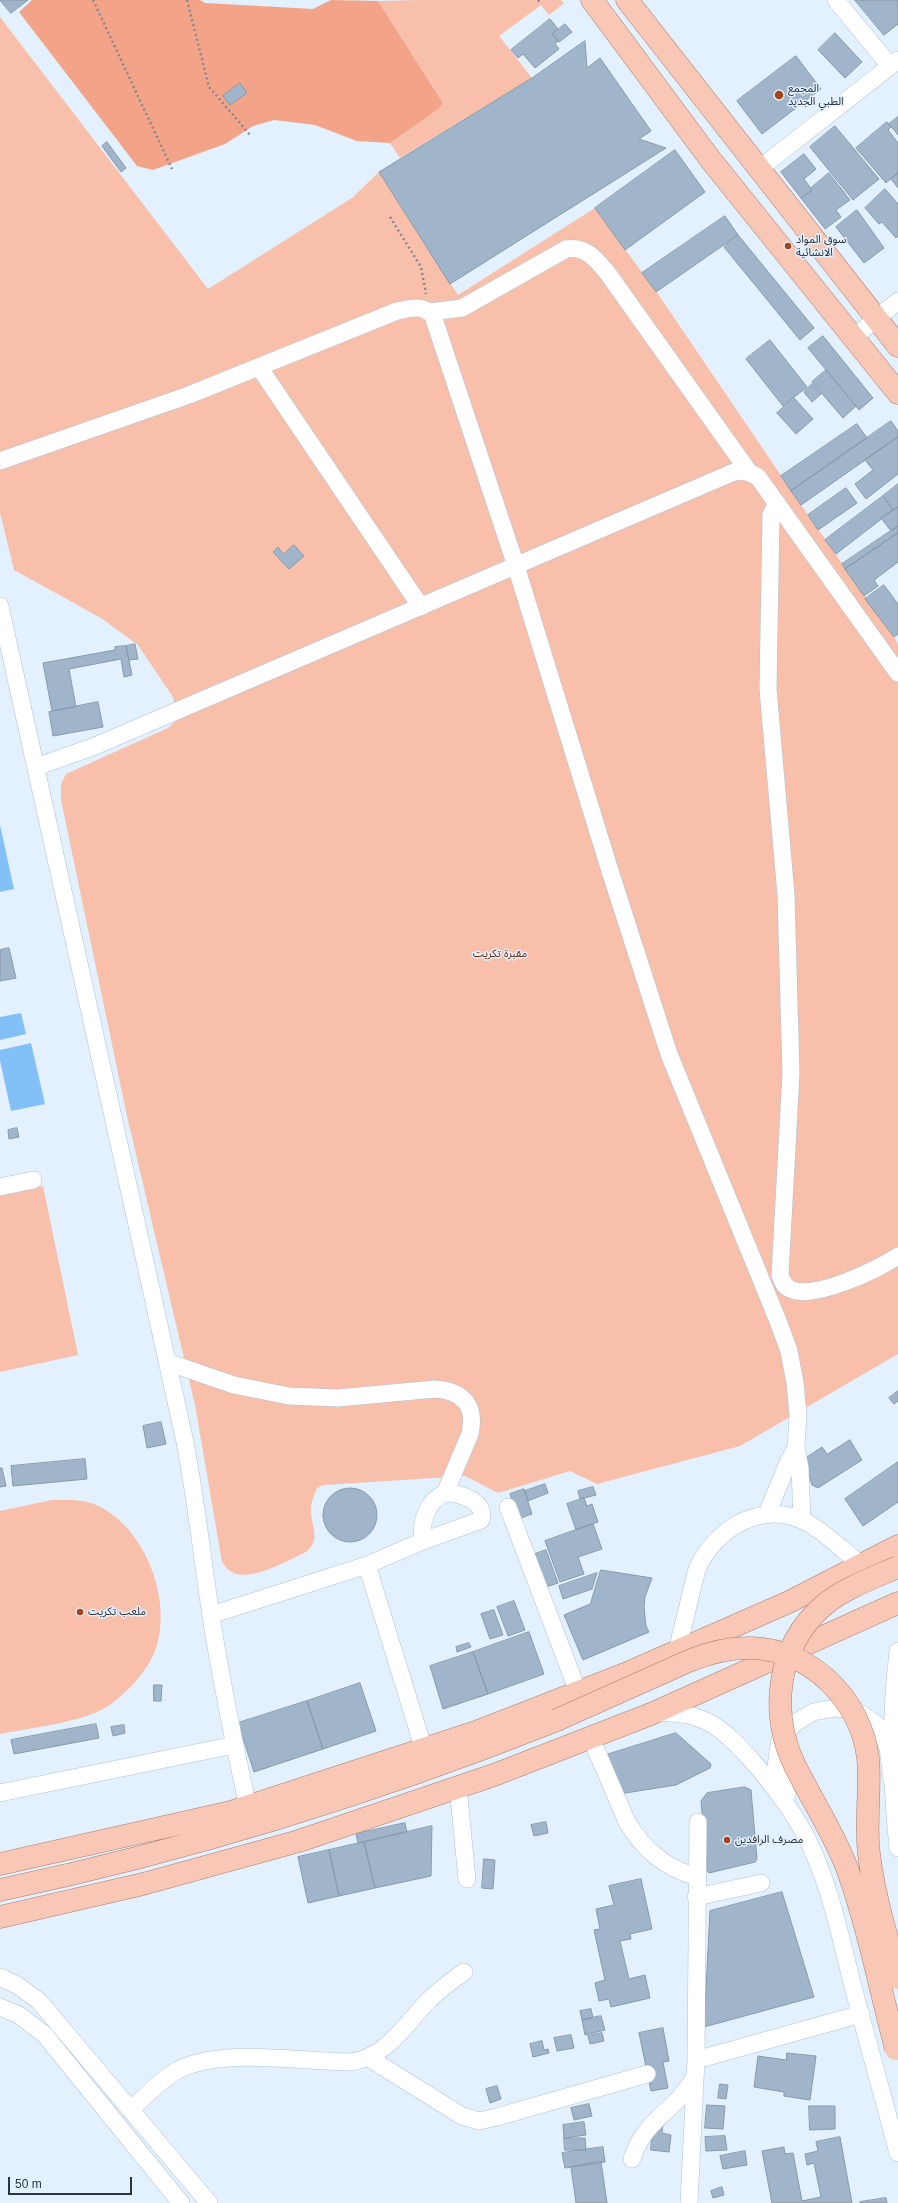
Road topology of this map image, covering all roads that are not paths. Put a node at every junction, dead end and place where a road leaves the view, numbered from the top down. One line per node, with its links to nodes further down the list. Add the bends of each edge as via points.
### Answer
1 (592, 0): 9 (main road, via 710,159)
2 (627, 0): 5 (main road)
3 (836, 0): 4 (street)
4 (894, 63): 5 (street)
5 (759, 169): 8 (main road)
6 (898, 301): 8 (street)
7 (430, 312): 11 (street, via 418,308 397,311); 14 (street, via 462,308 566,249 584,250 609,274); 16 (street)
8 (876, 319): 9 (street); 10 (main road)
9 (854, 338): 12 (main road)
10 (898, 346)
11 (259, 367): 13 (street, via 189,395); 18 (street)
12 (898, 393)
13 (0, 461)
14 (749, 472): 15 (street, via 758,477); 16 (street, via 734,472)
15 (777, 503): 19 (street); 24 (street, via 771,515 768,689 786,895 788,949 791,1073 780,1274)
16 (516, 566): 18 (street); 25 (street, via 669,1054)
17 (0, 606): 20 (street)
18 (421, 607): 20 (street, via 95,746)
19 (898, 673)
20 (36, 767): 26 (street)
21 (33, 1180): 22 (street)
22 (0, 1187)
23 (898, 1256): 24 (street, via 850,1282 802,1291)
24 (785, 1286): 25 (street)
25 (768, 1294): 27 (street, via 788,1351 795,1383 798,1415)
26 (167, 1362): 28 (street, via 234,1385 289,1396 338,1398 435,1388 458,1394 467,1403 472,1424 468,1441); 38 (street, via 196,1498)
27 (796, 1447): 30 (street); 31 (street, via 800,1468)
28 (445, 1493): 32 (street, via 436,1498 425,1515); 32 (street, via 464,1496 475,1502 481,1520)
29 (508, 1507): 41 (street)
30 (768, 1514): 31 (street); 39 (street, via 754,1517 731,1528 711,1545 703,1556 697,1569)
31 (802, 1520): 34 (street)
32 (423, 1541): 35 (street)
33 (898, 1546): 34 (main road)
34 (861, 1564): 39 (main road, via 789,1602)
35 (367, 1565): 38 (street); 45 (street)
36 (898, 1567): 65 (main road, bridge, via 837,1596 812,1616 794,1643 784,1668 780,1701 788,1750 833,1837 857,1898)
37 (898, 1603): 42 (main road)
38 (211, 1615): 44 (street)
39 (677, 1651): 41 (main road)
40 (898, 1651): 46 (street, via 892,1734)
41 (578, 1692): 45 (main road)
42 (651, 1714): 43 (main road); 51 (street, via 674,1712 698,1716 714,1724 744,1751 788,1806)
43 (591, 1738): 47 (main road); 54 (street, via 627,1822 644,1847 668,1866)
44 (234, 1745): 48 (street); 49 (street)
45 (424, 1750): 49 (main road)
46 (892, 1781): 51 (street, via 888,1747 877,1725 856,1710 835,1708 813,1712 795,1723 780,1739 776,1767); 52 (street)
47 (458, 1787): 55 (street); 59 (main road, via 299,1841 143,1884)
48 (0, 1794)
49 (248, 1807): 53 (main road)
50 (698, 1822): 54 (street)
51 (804, 1832): 64 (street, via 826,1890)
52 (898, 1848)
53 (0, 1864)
54 (697, 1877): 58 (street)
55 (467, 1879)
56 (761, 1883): 58 (street)
57 (0, 1890): 62 (main road, bridge, via 137,1859 282,1817 473,1754 711,1652 753,1648 774,1651 798,1659 819,1672 838,1690 862,1733 868,1758 867,1818 874,1888)
58 (696, 1897): 67 (street)
59 (0, 1916)
60 (464, 1972): 66 (street, via 430,1999 390,2044)
61 (0, 1977): 69 (street, via 39,2000)
62 (898, 1978)
63 (0, 2007): 72 (street, via 19,2015 44,2034)
64 (860, 2014): 67 (street); 70 (street)
65 (897, 2054)
66 (369, 2058): 68 (street, via 454,2112 479,2120); 69 (street, via 344,2062 229,2058 202,2061 166,2077)
67 (695, 2068): 71 (street, via 674,2106 648,2127); 74 (street)
68 (647, 2074)
69 (131, 2109): 73 (street)
70 (898, 2153)
71 (632, 2159)
72 (181, 2203)
73 (209, 2203)
74 (689, 2203)

